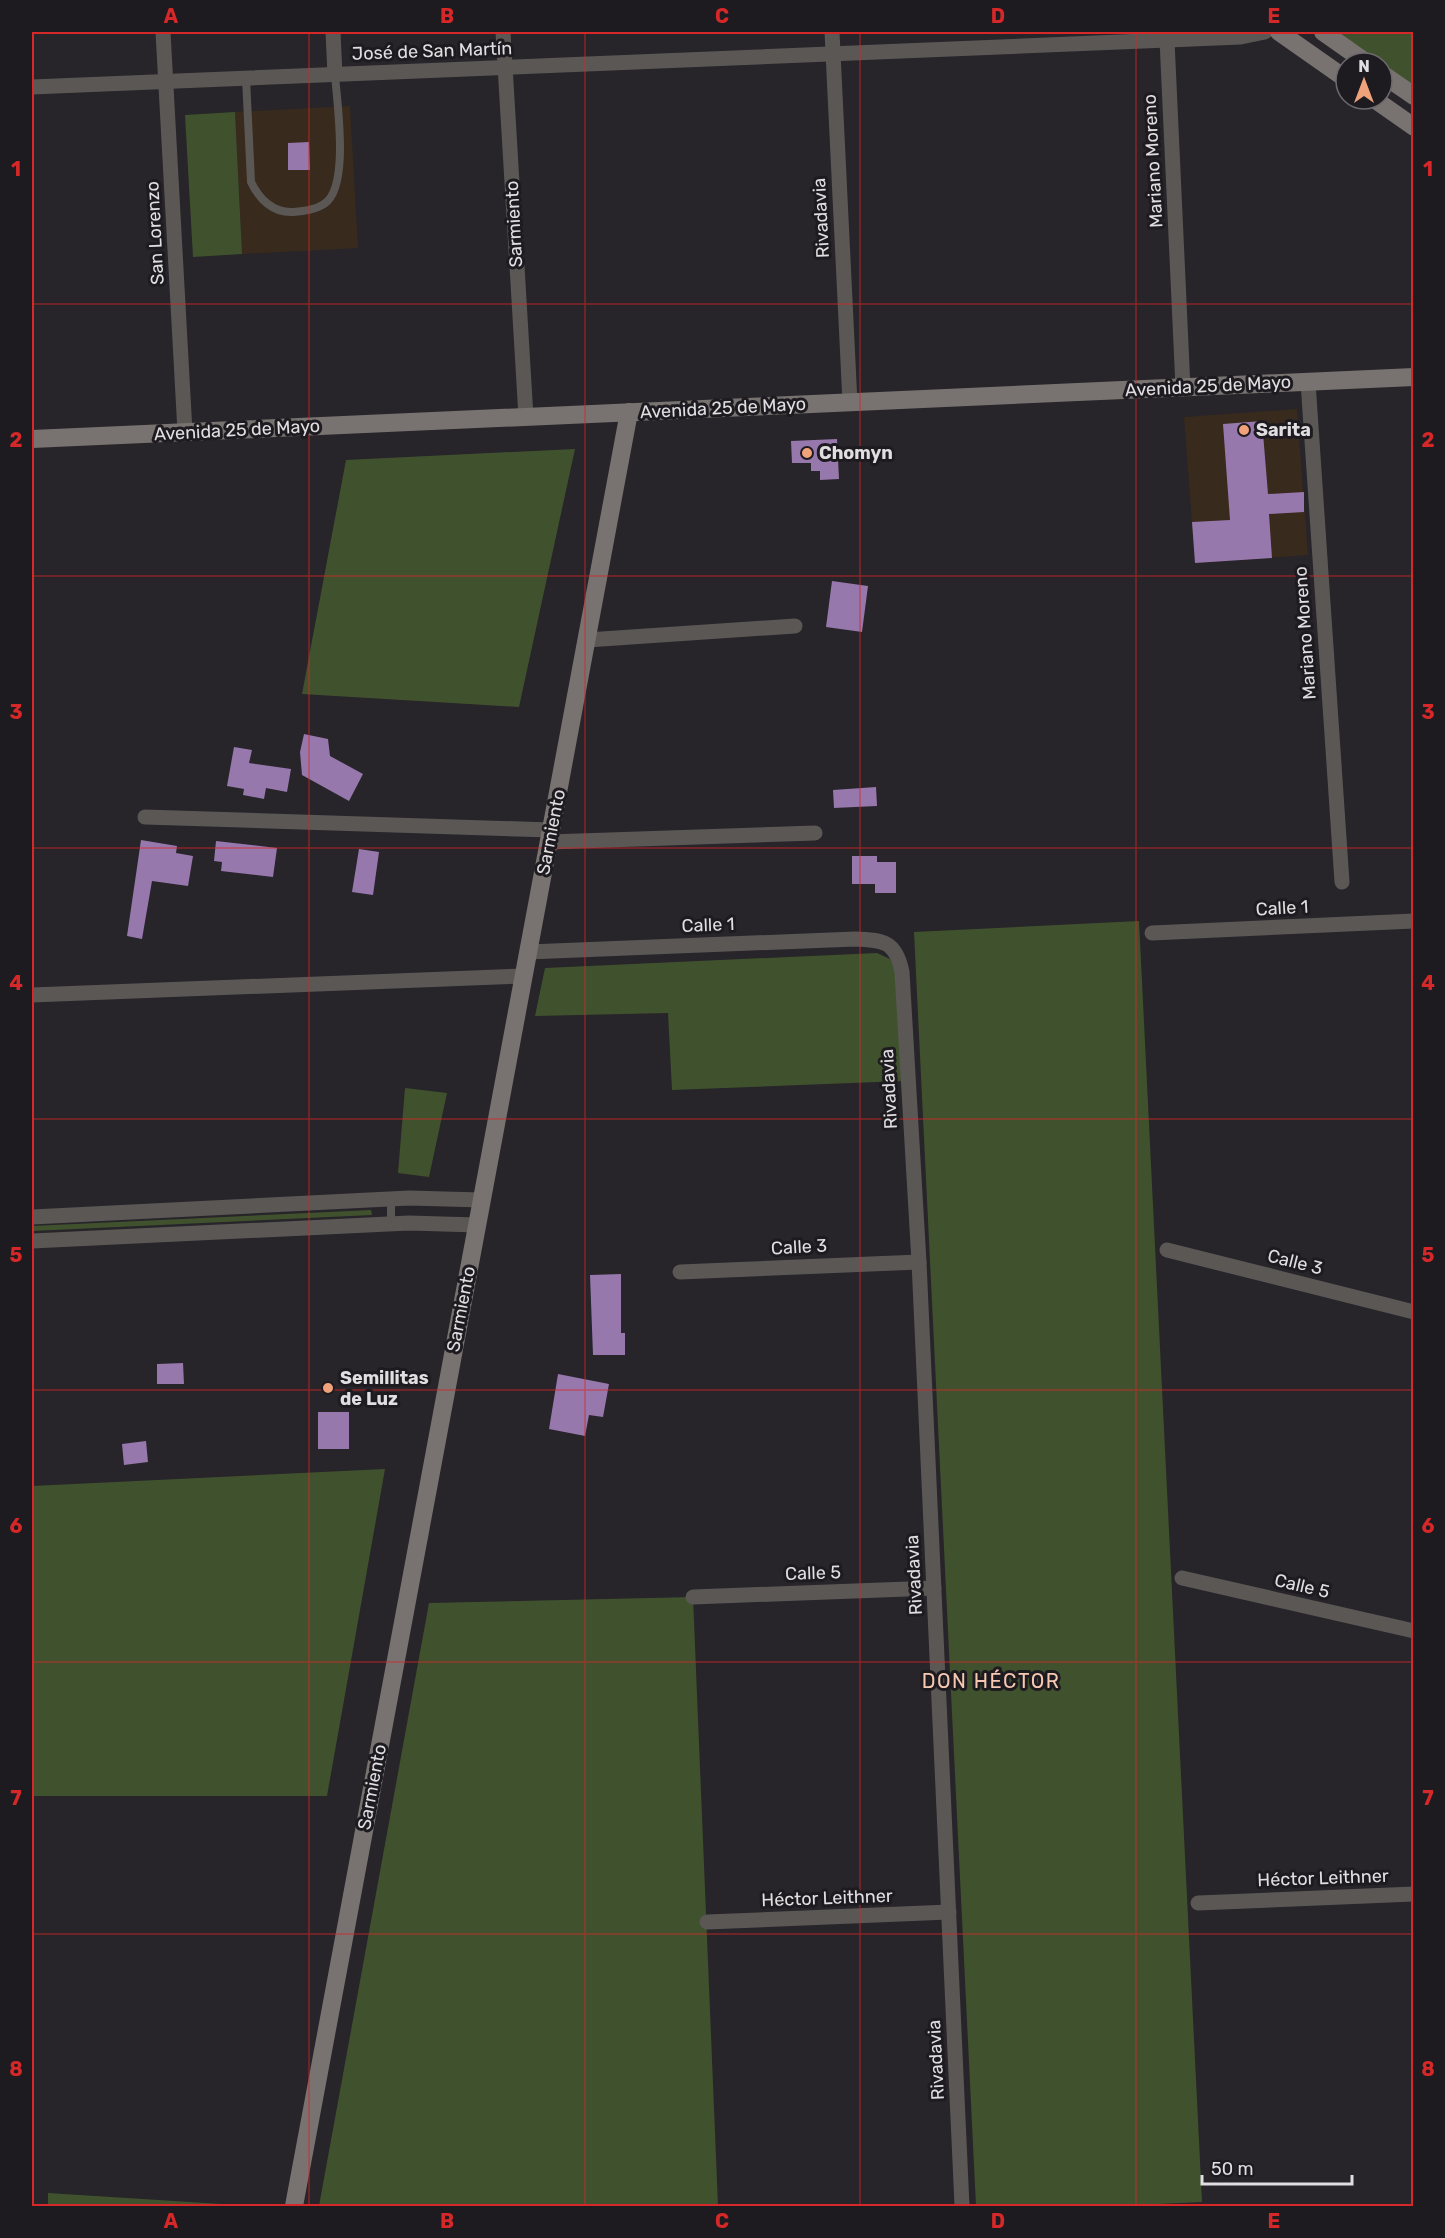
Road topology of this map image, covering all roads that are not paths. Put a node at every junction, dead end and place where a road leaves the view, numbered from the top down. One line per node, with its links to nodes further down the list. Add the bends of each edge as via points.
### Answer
1 (164, 32): 15 (street, San Lorenzo)
2 (333, 32): 13 (street)
3 (503, 32): 11 (street, Sarmiento)
4 (832, 32): 10 (street, Rivadavia)
5 (1265, 32): 8 (street, José de San Martín, via 1241,37)
6 (1279, 32): 12 (street)
7 (1323, 32): 9 (street)
8 (1167, 40): 10 (street, José de San Martín); 23 (street, Mariano Moreno)
9 (1350, 51)
10 (833, 54): 11 (street, José de San Martín); 24 (street, Rivadavia)
11 (505, 68): 13 (street, José de San Martín); 26 (street, Sarmiento)
12 (1334, 71)
13 (335, 75): 14 (street, José de San Martín); 14 (lane, via 341,166 337,187 326,204 290,212 272,207 258,197 251,182)
14 (246, 78): 15 (street, José de San Martín)
15 (166, 82): 17 (street, José de San Martín); 27 (street, San Lorenzo)
16 (1394, 83): 18 (street)
17 (32, 87)
18 (1413, 96)
19 (1391, 111): 20 (street)
20 (1413, 127)
21 (1413, 377): 22 (street, Avenida 25 de Mayo)
22 (1308, 382): 23 (street, Avenida 25 de Mayo); 34 (street, Mariano Moreno)
23 (1184, 388): 24 (street, Avenida 25 de Mayo)
24 (850, 403): 25 (street, Avenida 25 de Mayo)
25 (629, 412): 26 (street, Avenida 25 de Mayo); 30 (street, Sarmiento)
26 (526, 417): 27 (street, Avenida 25 de Mayo)
27 (185, 432): 28 (street, Avenida 25 de Mayo)
28 (32, 439)
29 (795, 626): 30 (street)
30 (586, 640): 33 (street, Sarmiento)
31 (145, 817): 33 (street)
32 (815, 833): 33 (street)
33 (550, 836): 38 (street, Sarmiento)
34 (1342, 882)
35 (1413, 921): 36 (street, Calle 1)
36 (1152, 933)
37 (890, 945): 38 (street, Calle 1, via 855,939); 48 (street, Rivadavia, via 899,956 902,972)
38 (528, 952): 39 (street, Sarmiento)
39 (524, 976): 40 (street); 42 (street, Sarmiento)
40 (32, 995)
41 (392, 1199): 42 (street); 43 (street); 44 (lane)
42 (482, 1200): 45 (street, Sarmiento)
43 (32, 1217)
44 (392, 1224): 45 (street); 46 (street)
45 (477, 1226): 59 (street, Sarmiento)
46 (32, 1241)
47 (1167, 1250): 50 (street, Calle 3)
48 (920, 1262): 49 (street, Calle 3); 52 (street, Rivadavia)
49 (680, 1272)
50 (1413, 1312)
51 (1182, 1578): 54 (street, Calle 5)
52 (934, 1588): 53 (street, Calle 5); 57 (street, Rivadavia)
53 (693, 1597)
54 (1413, 1631)
55 (1413, 1894): 56 (street, Héctor Leithner)
56 (1198, 1903)
57 (949, 1912): 58 (street, Héctor Leithner); 60 (street, Rivadavia)
58 (707, 1922)
59 (294, 2206)
60 (962, 2206)

